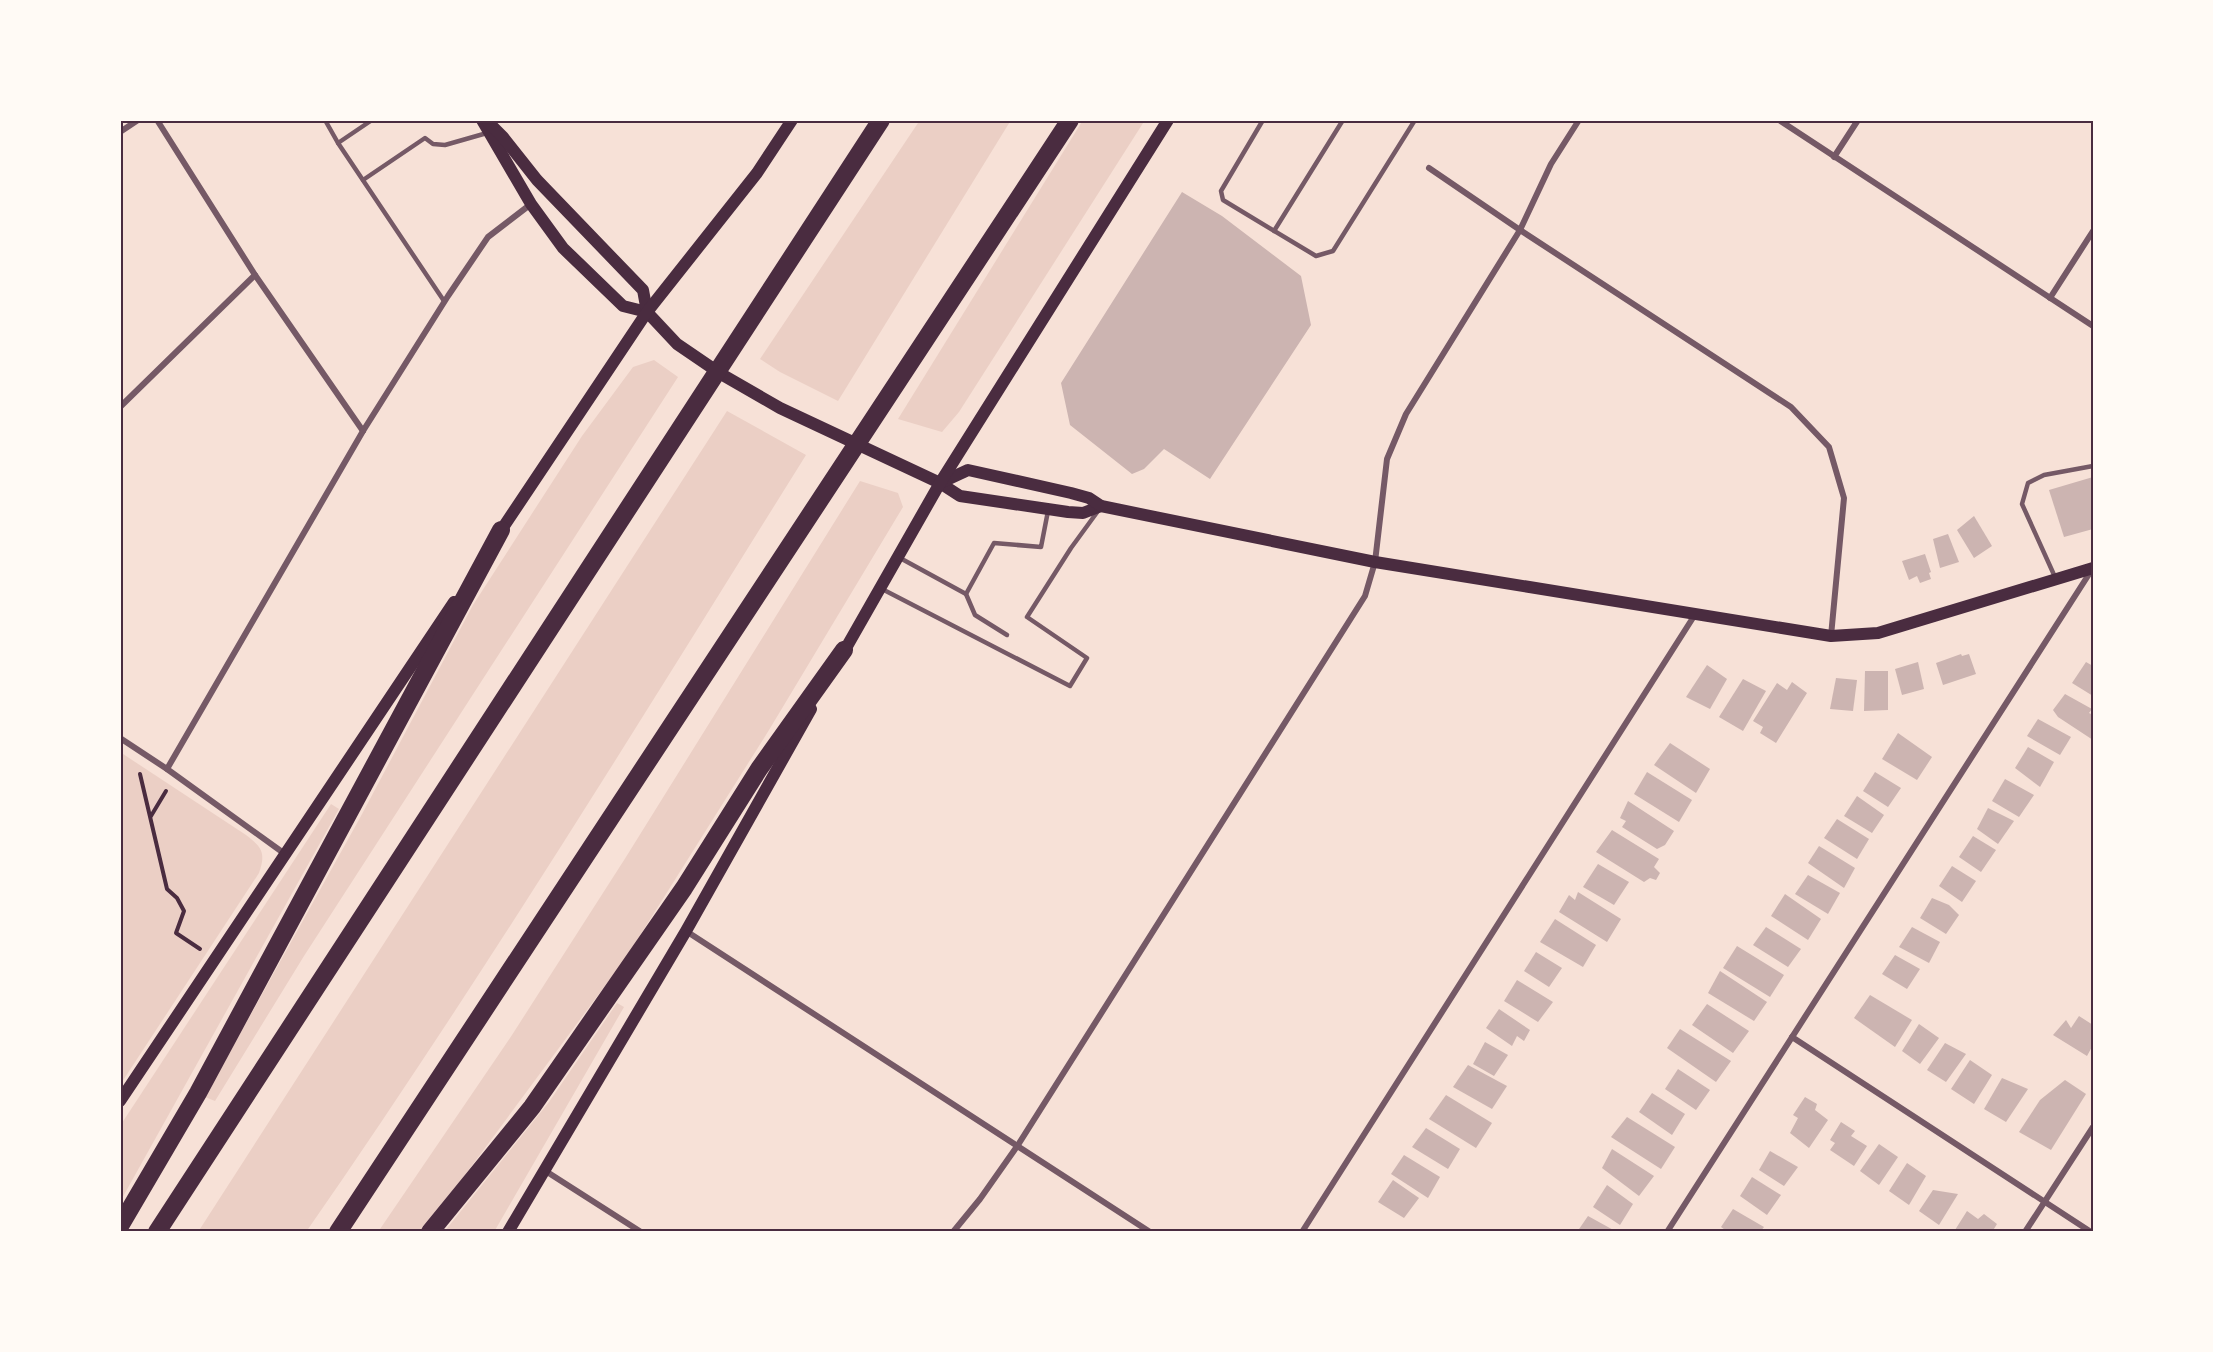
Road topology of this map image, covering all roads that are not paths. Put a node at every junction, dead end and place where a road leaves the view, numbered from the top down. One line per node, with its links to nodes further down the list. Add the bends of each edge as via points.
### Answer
1 (138, 120): 16 (street)
2 (157, 120): 25 (street)
3 (325, 120): 17 (lane)
4 (372, 120): 17 (lane)
5 (792, 120): 28 (main road, via 757,173)
6 (880, 120): 58 (highway)
7 (1070, 120): 59 (highway)
8 (1168, 120): 33 (main road)
9 (1263, 120): 23 (lane, via 1221,191 1223,200)
10 (1343, 120): 23 (lane)
11 (1415, 120): 23 (lane, via 1333,251 1316,256)
12 (1580, 120): 22 (street, via 1551,164)
13 (1779, 120): 18 (street)
14 (1858, 120): 18 (street)
15 (486, 124): 20 (lane, via 445,145 433,144 425,138); 21 (main road); 28 (main road, via 503,137 537,180 643,290)
16 (120, 132)
17 (338, 143): 20 (lane)
18 (1834, 157): 26 (street)
19 (1430, 168): 22 (street)
20 (363, 180): 27 (lane)
21 (531, 204): 27 (street, via 488,237); 28 (main road, via 563,248 623,306)
22 (1520, 230): 38 (street, via 1406,414 1387,459); 45 (street, via 1791,407 1829,447 1844,498)
23 (1274, 231)
24 (2093, 231): 26 (street)
25 (255, 275): 30 (street); 31 (street)
26 (2050, 298): 29 (street)
27 (444, 301): 31 (street)
28 (647, 312): 33 (main road, via 677,344 721,374 780,408); 36 (main road)
29 (2093, 326)
30 (120, 407)
31 (363, 431): 48 (street)
32 (2093, 466): 40 (lane, via 2028,483 2022,504)
33 (940, 483): 34 (main road, via 968,470 1071,493); 35 (main road, via 960,496); 37 (main road)
34 (1101, 506): 35 (main road, via 1083,513); 38 (main road); 41 (lane, via 1027,618 1087,658 1070,686)
35 (1048, 509): 42 (lane, via 1041,547 994,543)
36 (501, 530): 49 (main road); 57 (highway, via 198,1093)
37 (898, 557): 41 (main road); 42 (lane)
38 (1375, 562): 43 (main road); 54 (street, via 1365,596)
39 (2092, 568): 40 (main road); 51 (street)
40 (2056, 579): 45 (main road, via 1878,633)
41 (880, 588): 46 (main road)
42 (966, 594): 44 (lane, via 975,615)
43 (1696, 613): 45 (main road); 65 (street)
44 (1007, 635)
45 (1831, 636)
46 (844, 650): 50 (main road); 60 (highway, via 759,769 684,888 532,1107)
47 (120, 738): 48 (street)
48 (167, 769): 49 (street)
49 (286, 854): 52 (main road)
50 (686, 931): 54 (street); 55 (main road)
51 (1792, 1038): 56 (street); 66 (street)
52 (120, 1101)
53 (2093, 1127): 56 (street)
54 (1017, 1145): 63 (street); 64 (street)
55 (544, 1170): 61 (main road); 62 (street)
56 (2045, 1202): 67 (street); 68 (street)
57 (120, 1226)
58 (157, 1232)
59 (338, 1232)
60 (430, 1232)
61 (508, 1232)
62 (641, 1232)
63 (953, 1232)
64 (1150, 1232)
65 (1302, 1232)
66 (1667, 1232)
67 (2025, 1232)
68 (2091, 1232)

